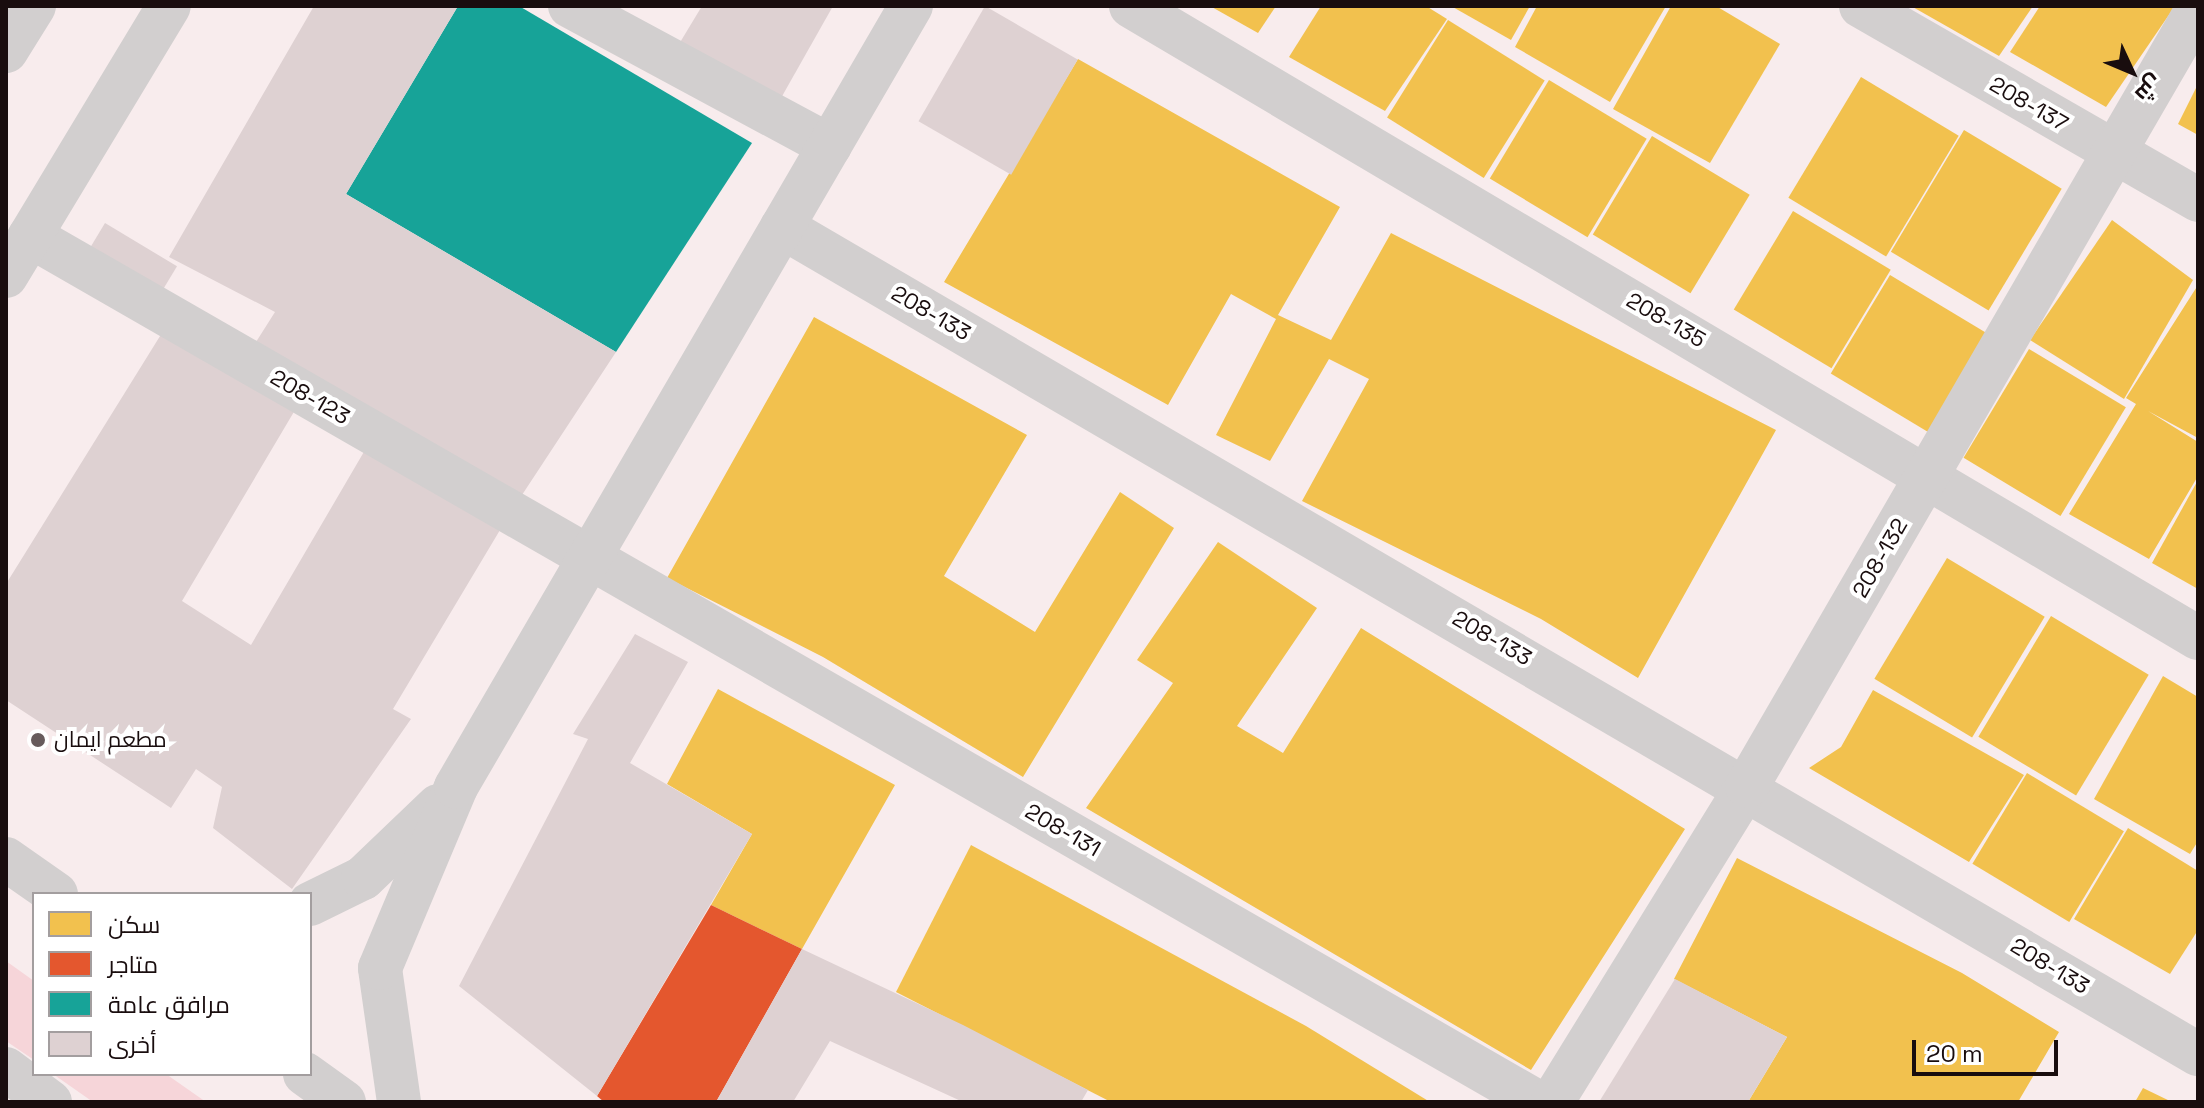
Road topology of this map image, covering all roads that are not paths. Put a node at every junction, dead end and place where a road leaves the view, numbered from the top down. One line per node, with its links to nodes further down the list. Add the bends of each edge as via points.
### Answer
1 (34, 6): 8 (main road)
2 (169, 6): 13 (main road)
3 (570, 6): 9 (main road)
4 (911, 6): 9 (main road)
5 (1131, 6): 15 (main road, 208-135)
6 (1861, 6): 10 (main road, 208-137)
7 (2198, 8): 10 (main road, 208-132)
8 (6, 51)
9 (830, 146): 12 (main road)
10 (2114, 153): 11 (main road, 208-137); 15 (main road, 208-132)
11 (2198, 200)
12 (782, 227): 16 (main road); 18 (main road, 208-133)
13 (30, 236): 14 (main road); 16 (main road, 208-123)
14 (6, 276)
15 (1929, 474): 17 (main road, 208-135); 18 (main road, 208-132)
16 (590, 557): 19 (main road); 29 (main road, 208-131)
17 (2198, 638)
18 (1747, 786): 23 (main road, 208-133); 30 (main road, 208-132)
19 (456, 787): 22 (main road, via 363,878); 28 (main road, via 380,968)
20 (29, 875): 21 (main road)
21 (66, 892)
22 (312, 903)
23 (2198, 1054)
24 (6, 1069): 26 (main road)
25 (308, 1076): 27 (main road)
26 (50, 1102)
27 (344, 1102)
28 (399, 1102)
29 (1537, 1102)
30 (1552, 1102)

